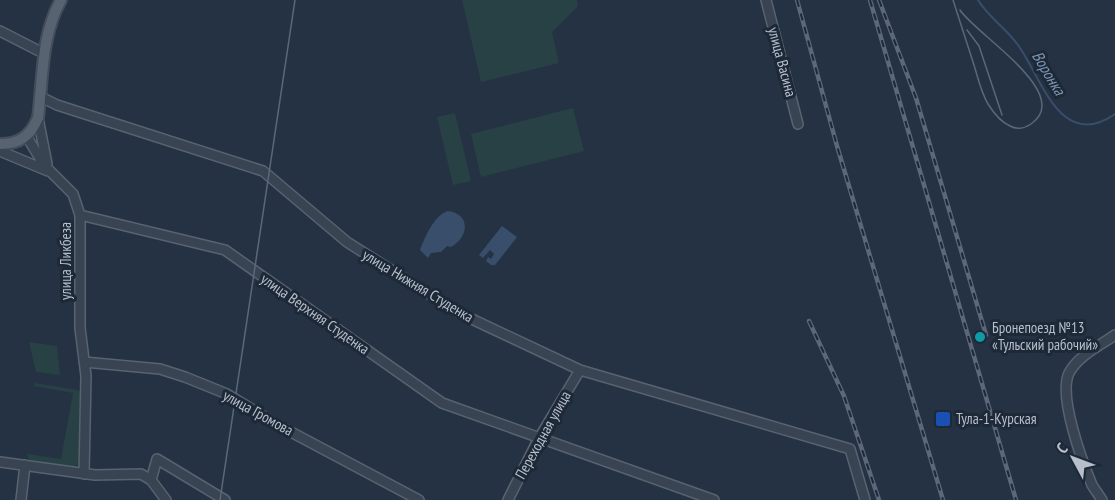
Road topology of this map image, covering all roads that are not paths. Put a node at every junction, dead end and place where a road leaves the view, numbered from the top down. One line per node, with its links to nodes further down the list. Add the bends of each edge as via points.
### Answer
1 (61, 0): 4 (main road, via 50,25)
2 (766, 0): 7 (street, улица Васина)
3 (0, 31): 4 (street)
4 (45, 54): 5 (main road)
5 (41, 98): 6 (main road); 15 (street, улица Нижняя Cтуденкa, via 262,171 347,242 459,313)
6 (38, 118): 8 (main road); 11 (street)
7 (798, 124)
8 (27, 137): 9 (main road); 11 (street, улица Ликбеза)
9 (0, 144)
10 (0, 152): 11 (street)
11 (50, 171): 12 (street, улица Ликбеза, via 73,194)
12 (80, 215): 14 (street, улица Ликбеза, via 80,328); 16 (street, улица Верхняя Студенка, via 225,250 442,403)
13 (1115, 336): 21 (street, via 1080,359 1065,385 1071,422 1092,485)
14 (84, 362): 19 (street, улица Ликбеза); 25 (street, улица Громова, via 160,369 227,394)
15 (580, 370): 16 (street, Переходная улица); 28 (street, улица Нижняя Cтуденкa, via 850,449)
16 (539, 438): 26 (street, Переходная улица); 27 (street, улица Верхняя Студенка)
17 (0, 462): 18 (street)
18 (26, 465): 19 (street); 22 (street)
19 (84, 474): 20 (street, via 137,473)
20 (151, 480): 23 (street); 24 (street, via 157,459)
21 (1103, 499)
22 (21, 500)
23 (166, 500)
24 (225, 500)
25 (419, 500)
26 (508, 500)
27 (714, 500)
28 (865, 500)

